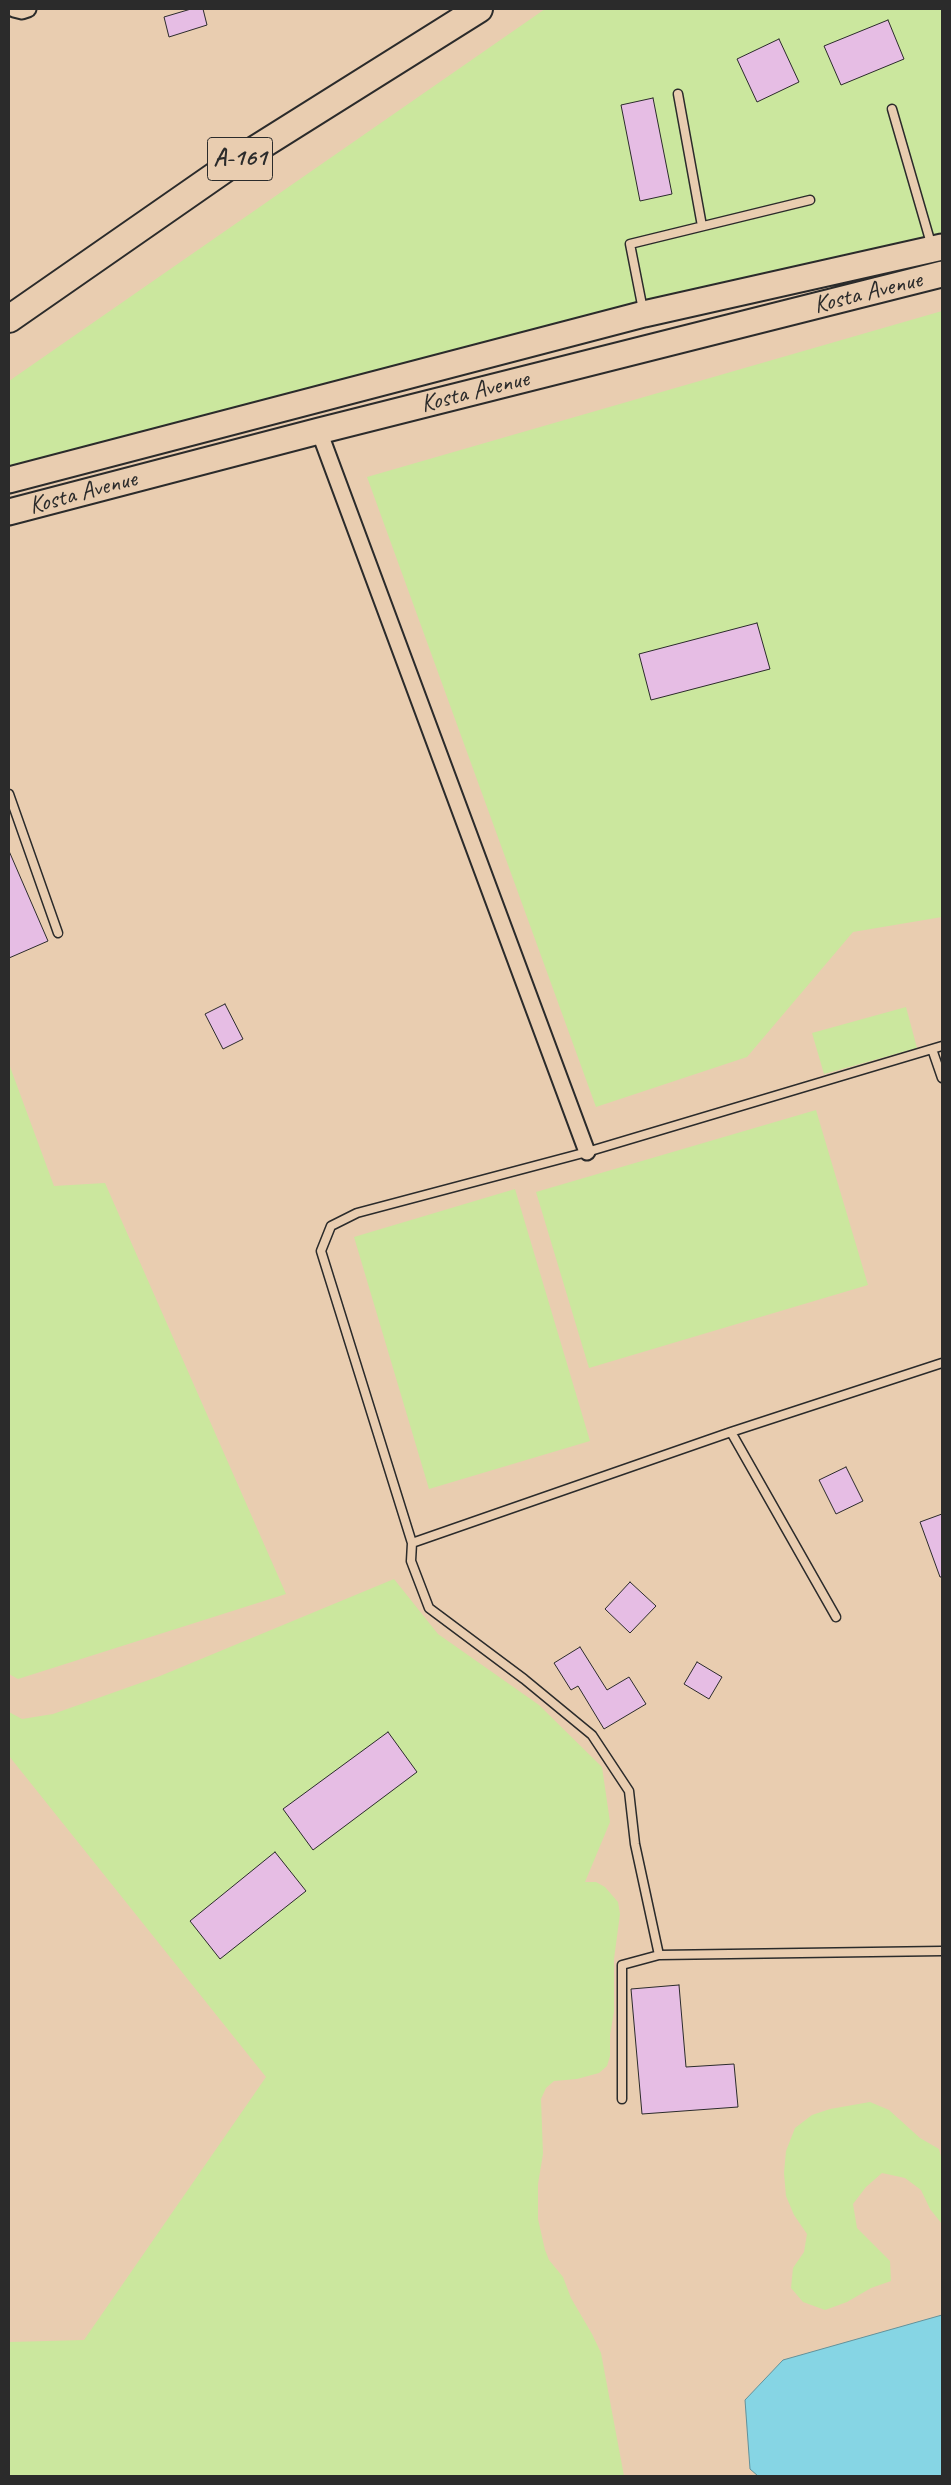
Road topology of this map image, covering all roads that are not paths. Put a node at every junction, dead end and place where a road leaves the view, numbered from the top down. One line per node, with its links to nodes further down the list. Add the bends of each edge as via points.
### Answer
1 (14, 9): 2 (street)
2 (28, 9)
3 (479, 9): 11 (highway, А-161, via 232,164)
4 (678, 94): 7 (lane)
5 (892, 109): 8 (lane)
6 (810, 200): 7 (lane)
7 (702, 226): 10 (lane, via 630,244)
8 (937, 248): 10 (main road, Kosta Avenue)
9 (942, 274): 12 (main road, Kosta Avenue)
10 (644, 314): 13 (main road, Kosta Avenue)
11 (9, 319)
12 (319, 431): 14 (main road, Kosta Avenue); 20 (street)
13 (9, 480)
14 (9, 512)
15 (9, 794): 16 (lane)
16 (58, 934)
17 (942, 1046): 18 (lane)
18 (932, 1049): 19 (lane); 20 (lane)
19 (942, 1078)
20 (588, 1152): 23 (lane, via 357,1213 330,1226 321,1251)
21 (942, 1363): 22 (lane)
22 (731, 1432): 23 (lane); 24 (lane)
23 (412, 1542): 26 (lane, via 411,1561 429,1608 592,1735 629,1791 635,1844)
24 (836, 1617)
25 (942, 1951): 26 (lane)
26 (659, 1955): 27 (lane, via 622,1965)
27 (622, 2098)

